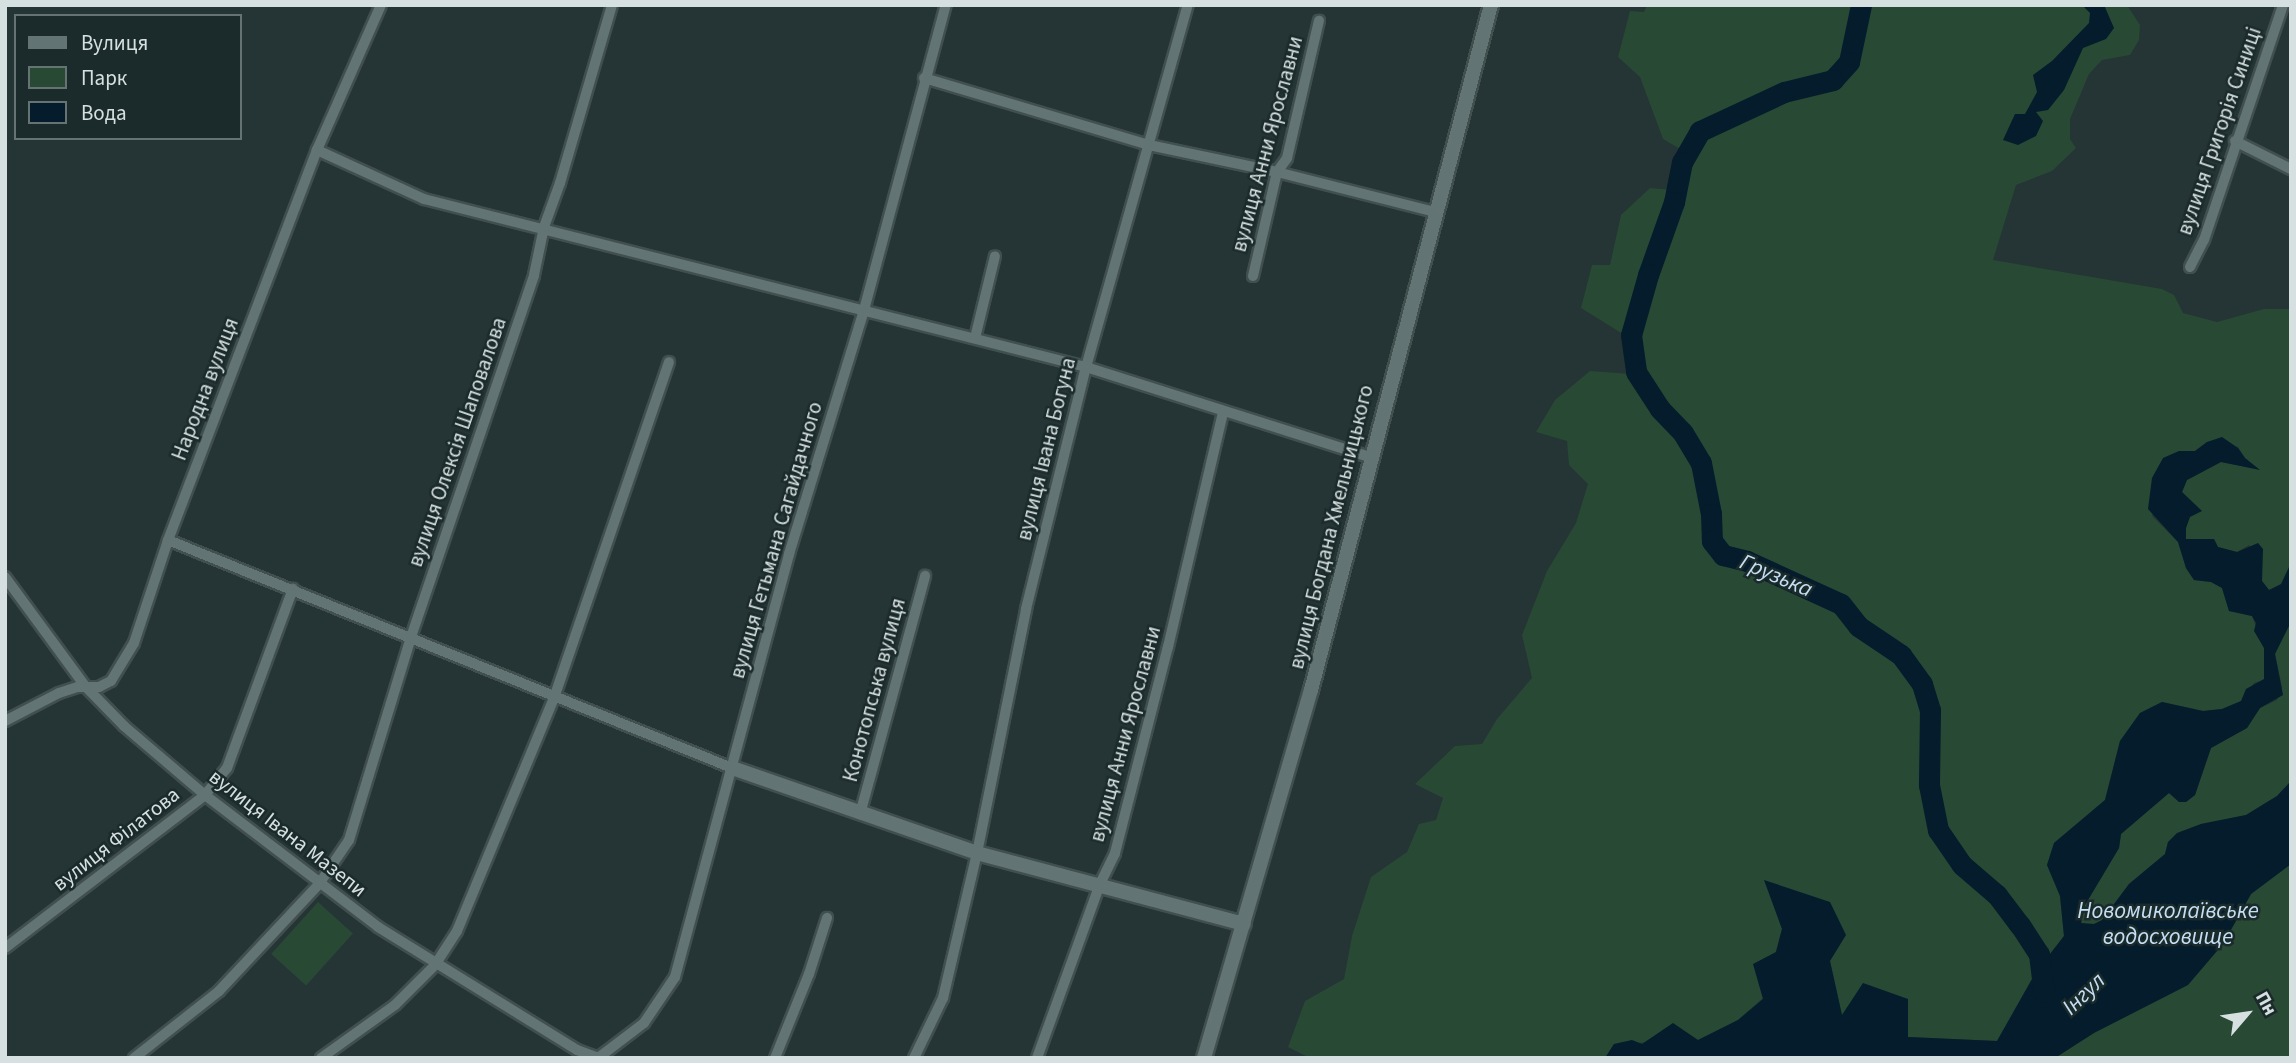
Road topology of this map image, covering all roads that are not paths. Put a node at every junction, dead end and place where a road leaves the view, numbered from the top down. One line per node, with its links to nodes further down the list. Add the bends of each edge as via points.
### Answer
1 (381, 5): 11 (street, Народна вулиця)
2 (612, 5): 15 (street, вулиця Олексія Шаповалова)
3 (946, 5): 8 (street, вулиця Гетьмана Сагайдачного)
4 (1188, 5): 10 (street, вулиця Івана Богуна)
5 (1491, 5): 14 (street, вулиця Богдана Хмельницького)
6 (2283, 5): 9 (street, вулиця Григорія Синиці)
7 (1319, 21): 13 (street, вулиця Анни Ярославни, via 1287,158)
8 (924, 78): 10 (street); 19 (street, вулиця Гетьмана Сагайдачного)
9 (2235, 141): 12 (street); 17 (street, вулиця Григорія Синиці, via 2204,240)
10 (1149, 145): 13 (street); 22 (street, вулиця Івана Богуна)
11 (317, 150): 15 (street, via 424,199); 25 (street, Народна вулиця)
12 (2291, 169)
13 (1277, 172): 14 (street); 18 (street, вулиця Анни Ярославни)
14 (1435, 212): 24 (street, вулиця Богдана Хмельницького)
15 (544, 227): 19 (street); 29 (street, вулиця Олексія Шаповалова, via 534,275)
16 (995, 256): 20 (street)
17 (2190, 267)
18 (1253, 276)
19 (864, 310): 20 (street); 33 (street, вулиця Гетьмана Сагайдачного, via 789,554)
20 (975, 338): 22 (street)
21 (669, 362): 31 (street)
22 (1086, 367): 23 (street); 36 (street, вулиця Івана Богуна, via 1026,609)
23 (1223, 412): 24 (street); 38 (street, вулиця Анни Ярославни, via 1129,802 1115,853)
24 (1370, 457): 40 (street, вулиця Богдана Хмельницького, via 1311,690)
25 (169, 540): 28 (street); 30 (street, Народна вулиця, via 128,652 111,681 99,687)
26 (925, 576): 35 (street, Конотопська вулиця)
27 (5, 577): 30 (street, вулиця Івана Мазепи)
28 (293, 589): 29 (street); 34 (street, вулиця Філатова, via 227,768)
29 (411, 637): 31 (street); 37 (street, вулиця Олексія Шаповалова, via 349,840)
30 (86, 686): 32 (street, Народна вулиця, via 59,693); 34 (street, вулиця Івана Мазепи, via 124,726)
31 (554, 698): 33 (street); 42 (street, via 457,931)
32 (5, 721)
33 (732, 768): 35 (street); 45 (street, вулиця Гетьмана Сагайдачного, via 675,977 643,1023)
34 (205, 794): 37 (street, вулиця Івана Мазепи); 41 (street, вулиця Філатова)
35 (860, 814): 36 (street)
36 (977, 853): 38 (street); 47 (street, вулиця Івана Богуна, via 943,998)
37 (319, 884): 42 (street, вулиця Івана Мазепи); 43 (street, вулиця Олексія Шаповалова, via 219,991)
38 (1100, 884): 40 (street); 48 (street, вулиця Анни Ярославни)
39 (827, 918): 46 (street)
40 (1244, 924): 49 (street, вулиця Богдана Хмельницького)
41 (5, 948)
42 (435, 965): 44 (street, via 395,1005); 45 (street, вулиця Івана Мазепи)
43 (134, 1058)
44 (321, 1058)
45 (598, 1058)
46 (775, 1058)
47 (914, 1058)
48 (1037, 1058)
49 (1203, 1058)

